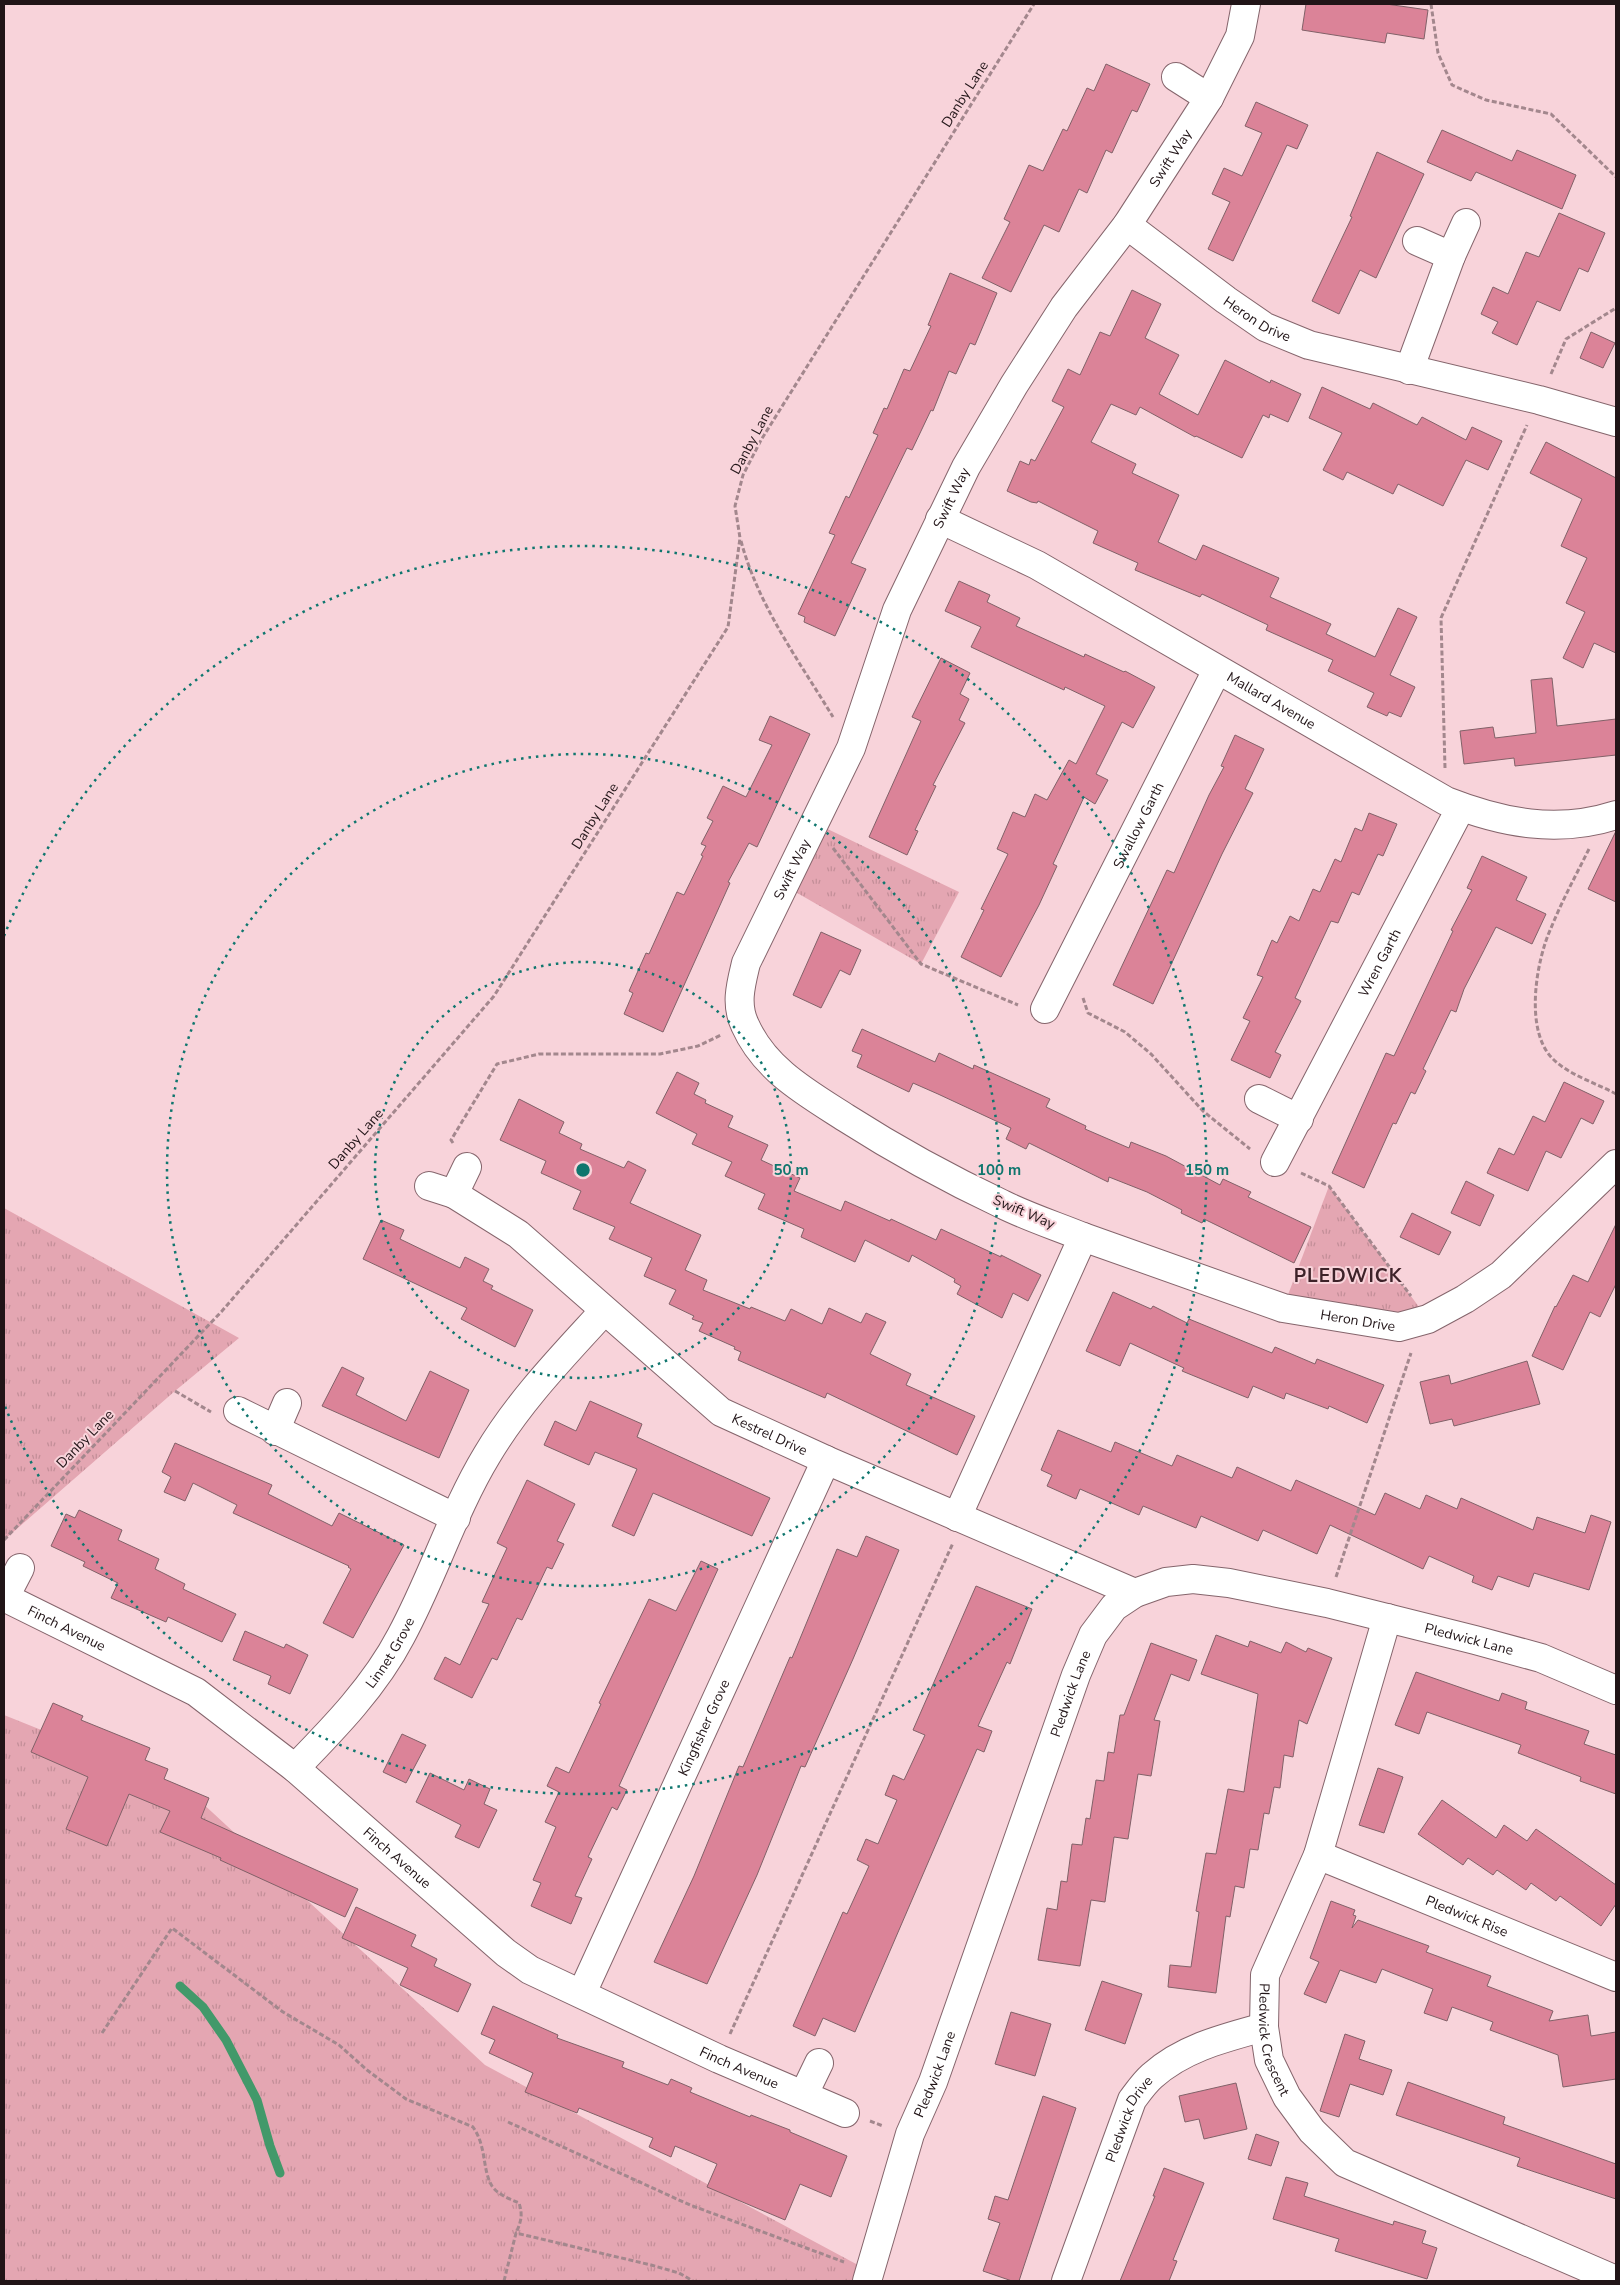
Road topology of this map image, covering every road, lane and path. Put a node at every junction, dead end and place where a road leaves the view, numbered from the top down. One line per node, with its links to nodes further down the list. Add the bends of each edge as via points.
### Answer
1 (1034, 4): 16 (path, Danby Lane, via 762,440 743,475 735,506)
2 (1246, 4): 5 (street, Swift Way, via 1240,36)
3 (1431, 4): 6 (path, via 1438,53 1452,84 1486,100 1551,114)
4 (1176, 77): 5 (street)
5 (1209, 98): 8 (street, Swift Way)
6 (1616, 177)
7 (1466, 223): 10 (street)
8 (1127, 225): 12 (street, Heron Drive, via 1265,327 1309,346); 15 (street, Swift Way, via 1064,307 1014,385)
9 (1417, 241): 10 (street)
10 (1451, 256): 12 (street)
11 (1616, 308): 13 (path, via 1566,340)
12 (1410, 370): 13 (street, Heron Drive)
13 (1539, 400): 14 (street, Heron Drive); 19 (path, via 1441,618)
14 (1616, 422)
15 (940, 519): 17 (street, Mallard Avenue, via 1037,565); 18 (street, Swift Way, via 898,610)
16 (740, 538): 18 (path, via 748,569 763,599); 40 (path, Danby Lane, via 728,627 494,996 222,1311)
17 (1217, 670): 19 (street, Mallard Avenue); 22 (street, Swallow Garth, via 1070,985)
18 (851, 748): 21 (street, Swift Way)
19 (1453, 804): 20 (street, Mallard Avenue, via 1544,826 1576,825); 26 (street, Wren Garth)
20 (1610, 817): 24 (path, via 1550,929 1538,974 1536,1023 1543,1047 1553,1060)
21 (815, 823): 22 (path, via 921,964 1026,1008); 23 (street, Swift Way, via 746,963 738,995)
22 (1045, 1009)
23 (744, 1024): 29 (path, via 698,1046 660,1054 539,1054 497,1064 451,1140); 30 (street, Swift Way, via 771,1065 794,1084 888,1145 1003,1205)
24 (1616, 1094)
25 (1259, 1099): 26 (street)
26 (1299, 1119): 27 (street, Wren Garth)
27 (1275, 1162)
28 (1616, 1164): 32 (street, Heron Drive, via 1501,1275)
29 (467, 1167): 31 (street, Kestrel Drive, via 442,1190 518,1234)
30 (1083, 1237): 32 (street, Heron Drive, via 1283,1308 1399,1326); 39 (street)
31 (604, 1312): 37 (street, Kestrel Drive, via 721,1412); 38 (street, Linnet Grove, via 515,1411 486,1456)
32 (1422, 1322): 44 (path)
33 (175, 1391): 35 (path, via 218,1416)
34 (287, 1404): 36 (street)
35 (238, 1412): 36 (street)
36 (275, 1431): 38 (street)
37 (826, 1460): 39 (street, Kestrel Drive); 50 (street, Kingfisher Grove)
38 (456, 1518): 47 (street, Linnet Grove, via 431,1578 400,1638 368,1687)
39 (961, 1519): 42 (street, Kestrel Drive); 53 (path)
40 (4, 1540)
41 (20, 1568): 43 (street, Finch Avenue)
42 (1135, 1593): 44 (street, Pledwick Lane, via 1166,1582 1193,1579 1229,1582); 58 (street, Pledwick Lane, via 1114,1607 1093,1635 933,2082)
43 (4, 1597): 47 (street, Finch Avenue, via 196,1692)
44 (1327, 1604): 45 (street, Pledwick Lane)
45 (1387, 1618): 46 (street, Pledwick Lane, via 1541,1658); 48 (street, Pledwick Crescent)
46 (1616, 1690)
47 (295, 1768): 50 (street, Finch Avenue, via 506,1953 530,1970)
48 (1318, 1855): 49 (street, Pledwick Rise); 51 (street, Pledwick Crescent, via 1265,1975)
49 (1613, 1983)
50 (582, 1993): 53 (street, Finch Avenue)
51 (1264, 2027): 61 (street, Pledwick Crescent, via 1269,2060 1286,2097 1312,2131 1345,2163); 64 (street, Pledwick Drive, via 1212,2041 1178,2057 1151,2077 1132,2100)
52 (102, 2033): 59 (path, via 172,1928 283,2012 339,2045 406,2099 473,2127 479,2136 493,2187 519,2203 521,2222)
53 (719, 2059): 55 (street, Finch Avenue)
54 (819, 2063): 55 (street)
55 (804, 2094): 56 (street, Finch Avenue)
56 (845, 2113): 58 (path)
57 (508, 2122): 60 (path, via 690,2205)
58 (910, 2134): 60 (street, Pledwick Lane)
59 (516, 2233): 62 (path); 63 (path, via 651,2265)
60 (869, 2277)
61 (1616, 2280)
62 (504, 2281)
63 (693, 2281)
64 (1066, 2281)

